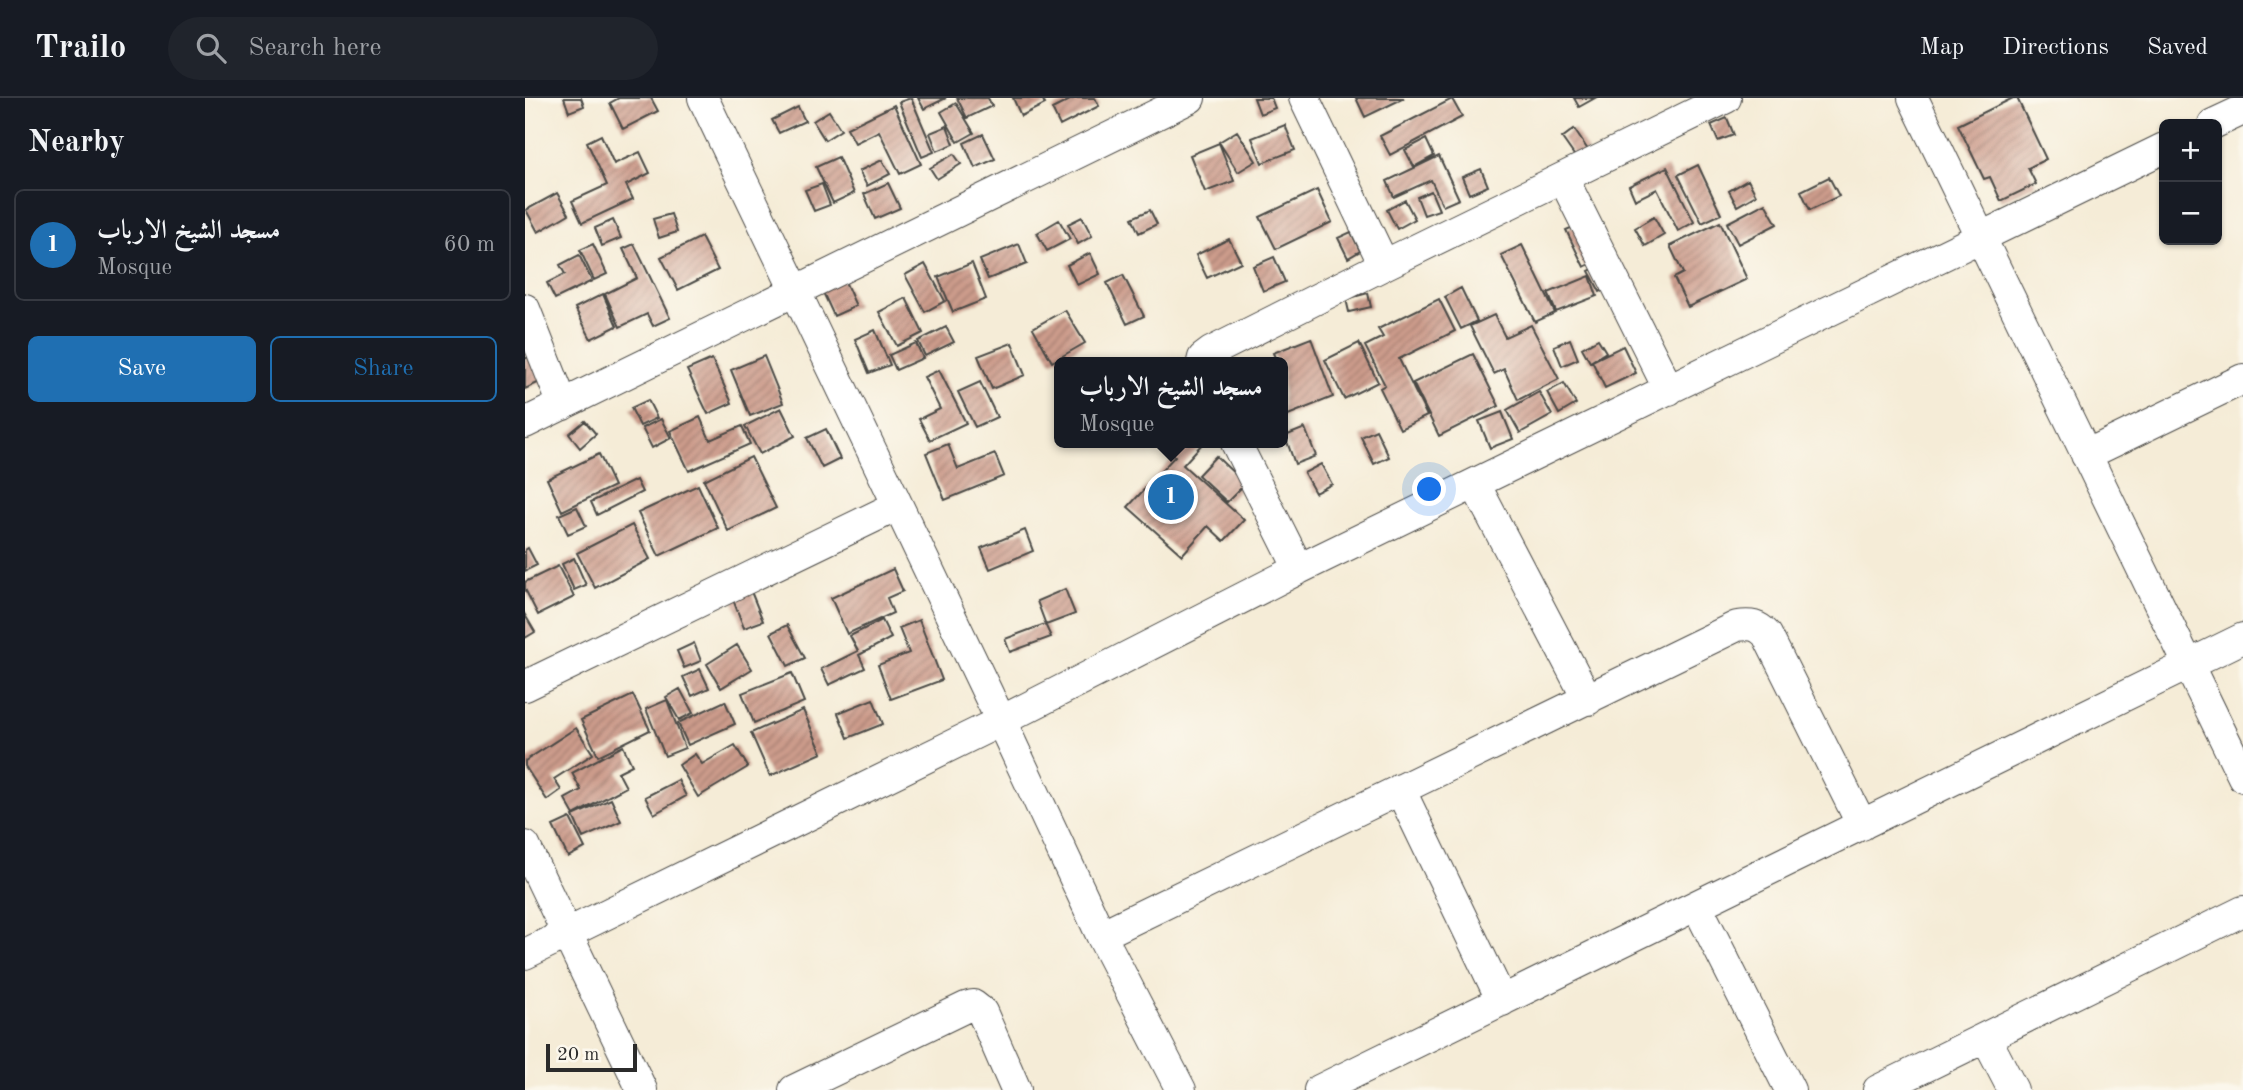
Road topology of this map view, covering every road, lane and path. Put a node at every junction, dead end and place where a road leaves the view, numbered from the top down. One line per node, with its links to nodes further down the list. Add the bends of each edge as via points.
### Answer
1 (702, 98): 12 (street)
2 (1190, 98): 12 (street)
3 (1304, 98): 11 (street)
4 (1727, 98): 9 (street)
5 (1913, 98): 10 (street)
6 (2243, 110): 7 (street)
7 (2222, 120)
8 (2159, 150): 10 (street)
9 (1563, 178): 11 (street); 16 (street)
10 (1981, 238): 16 (street); 20 (street)
11 (1384, 265): 14 (street)
12 (795, 292): 17 (street); 22 (street)
13 (525, 309): 17 (street)
14 (1204, 357)
15 (2243, 379): 20 (street)
16 (1669, 390): 21 (street)
17 (563, 405): 18 (street)
18 (525, 424)
19 (1238, 448): 23 (street)
20 (2086, 454): 25 (street)
21 (1475, 485): 23 (street); 27 (street)
22 (897, 506): 26 (street); 28 (street)
23 (1299, 569): 28 (street)
24 (2243, 638): 25 (street)
25 (2188, 665): 29 (street); 31 (street)
26 (525, 686)
27 (1587, 700): 30 (street); 31 (street, via 1737,626 1760,627)
28 (1001, 721): 35 (street); 36 (street)
29 (2243, 778)
30 (1400, 789): 36 (street); 38 (street)
31 (1862, 825): 33 (street)
32 (525, 846): 35 (street)
33 (1697, 906): 38 (street); 45 (street)
34 (2243, 911): 39 (street)
35 (567, 934): 37 (street); 41 (street)
36 (1101, 935): 43 (street)
37 (525, 954)
38 (1501, 1001): 44 (street)
39 (1986, 1038): 46 (street); 47 (street)
40 (800, 1089): 42 (street, via 973,1005 982,1012)
41 (642, 1090)
42 (1016, 1090)
43 (1181, 1090)
44 (1319, 1090)
45 (1790, 1090)
46 (1878, 1090)
47 (2013, 1090)

